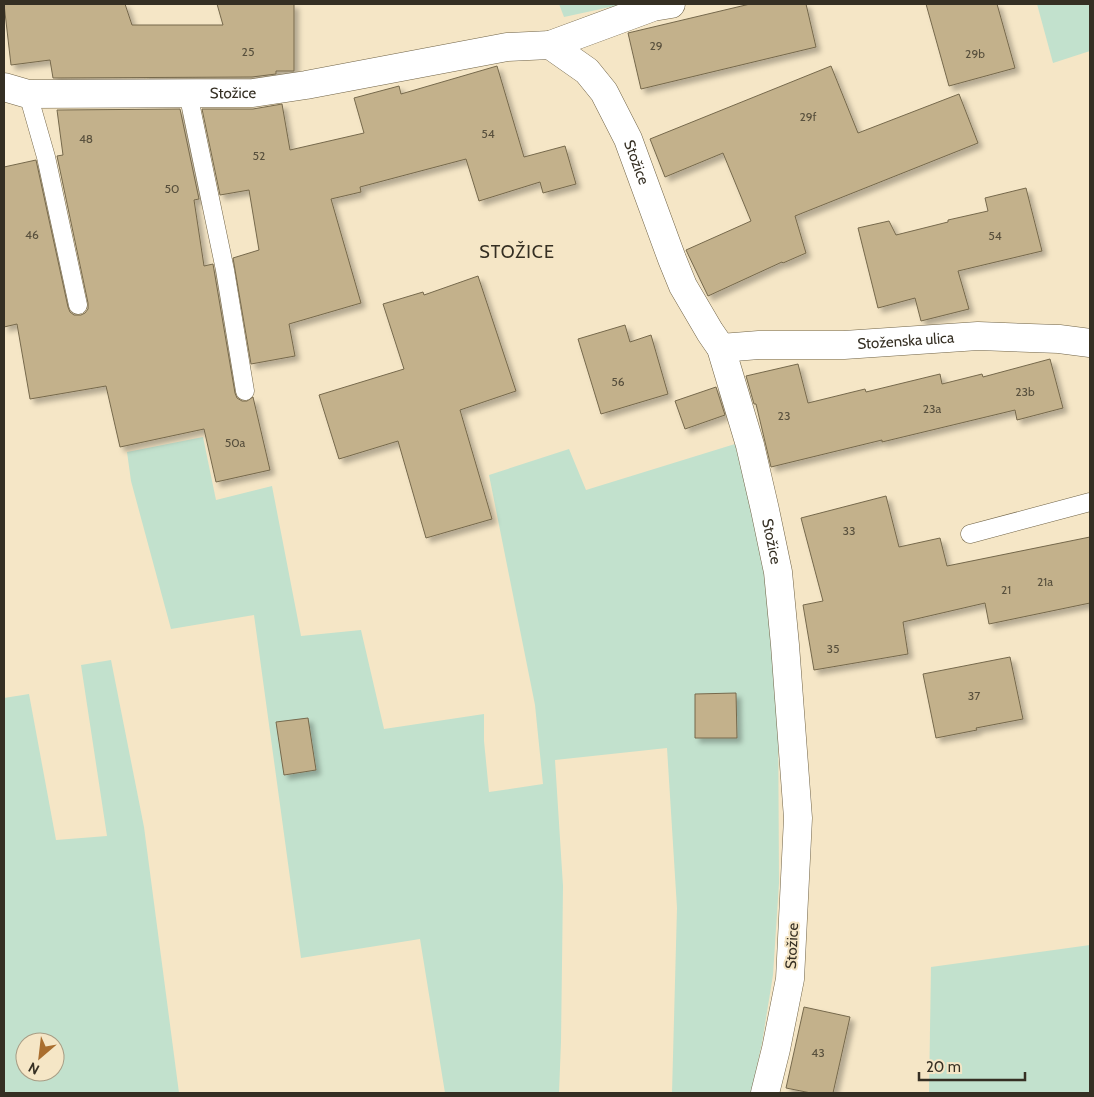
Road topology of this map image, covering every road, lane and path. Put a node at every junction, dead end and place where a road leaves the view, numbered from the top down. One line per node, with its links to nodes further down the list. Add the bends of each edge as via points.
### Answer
1 (671, 4): 2 (street, Stožice, via 653,7)
2 (550, 45): 4 (street, Stožice, via 506,47 306,85 252,92); 7 (street, Stožice, via 587,71 604,92 628,139 683,286)
3 (16, 91): 4 (street, Stožice); 5 (lane, via 46,157)
4 (188, 93): 8 (lane, via 225,270)
5 (78, 304)
6 (1090, 343): 7 (street, Stoženska ulica, via 978,336 844,345 759,344)
7 (721, 348): 11 (street, Stožice, via 750,445 778,572 798,818 790,979)
8 (245, 391)
9 (1090, 502): 10 (lane)
10 (970, 534)
11 (765, 1093)

